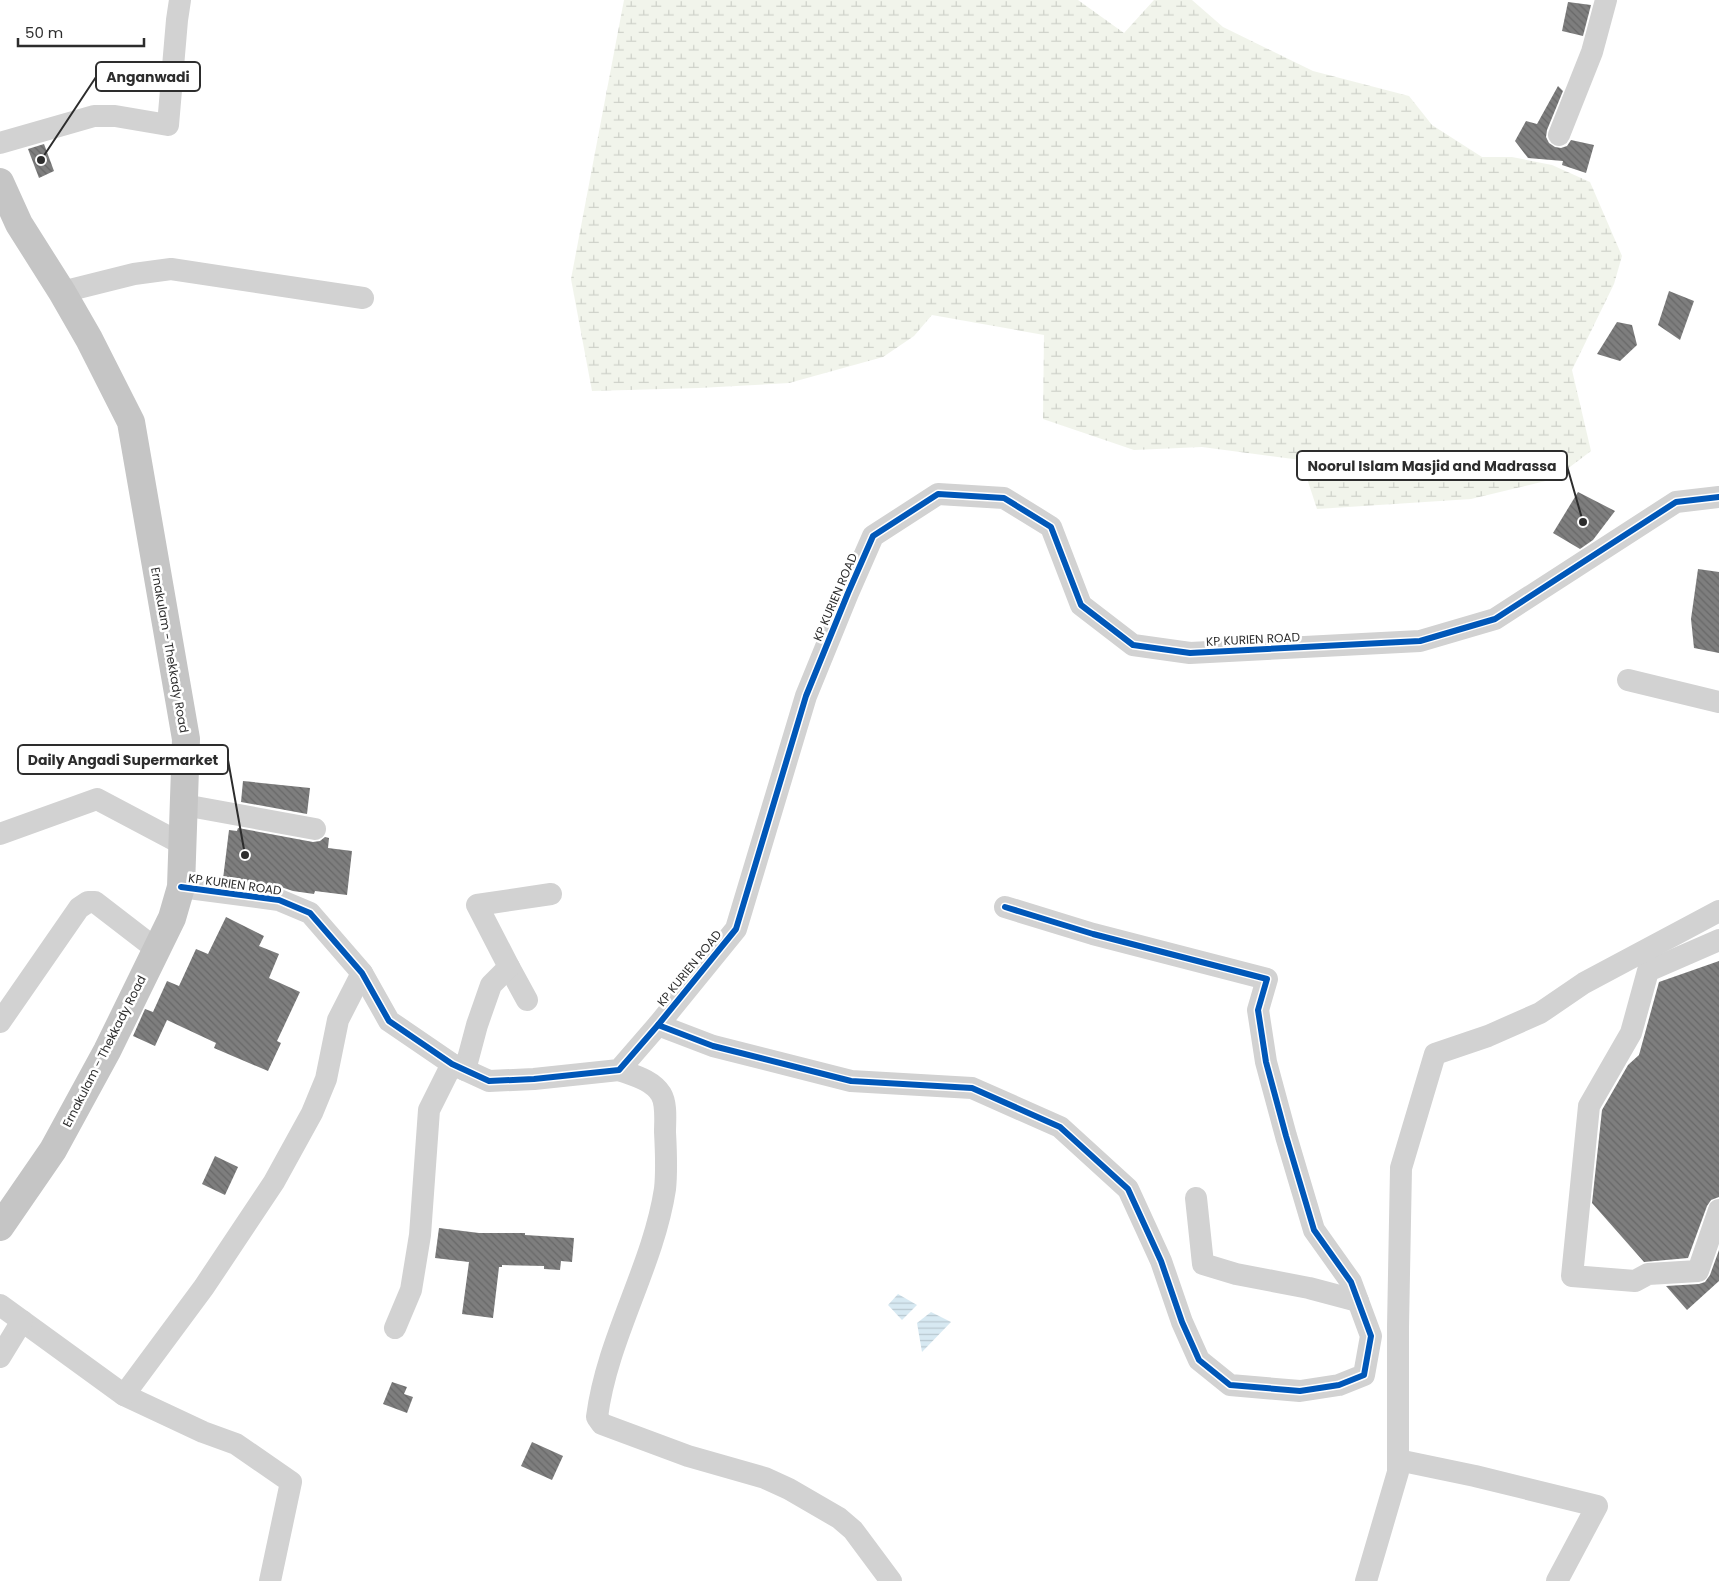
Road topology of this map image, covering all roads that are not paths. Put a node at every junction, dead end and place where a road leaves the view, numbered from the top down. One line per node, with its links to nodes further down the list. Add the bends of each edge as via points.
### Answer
1 (180, 0): 4 (street, via 168,125 115,116 94,116)
2 (1606, 0): 3 (street, via 1592,52)
3 (1559, 135)
4 (0, 143)
5 (0, 182): 6 (main road, Ernakulam - Thekkady Road, via 19,224)
6 (62, 292): 7 (street, via 134,274 171,269); 11 (main road, Ernakulam - Thekkady Road, via 131,422 186,739)
7 (363, 298)
8 (1719, 496): 25 (street, KP KURIEN ROAD, via 1676,502 1495,620 1420,640 1190,653 1133,645 1081,605 1052,527 1004,498 938,494 873,536 806,696 736,929)
9 (1628, 680): 10 (street)
10 (1719, 702)
11 (184, 805): 12 (street); 14 (main road, Ernakulam - Thekkady Road)
12 (315, 829)
13 (0, 834): 14 (street, via 97,799)
14 (182, 844): 15 (main road, Ernakulam - Thekkady Road)
15 (181, 887): 20 (main road, Ernakulam - Thekkady Road, via 172,918); 22 (street, KP KURIEN ROAD, via 279,900 310,912)
16 (551, 894): 21 (street, via 476,905)
17 (1005, 907): 31 (street, via 1092,934 1267,979 1258,1010 1266,1062 1286,1136 1314,1230 1351,1282)
18 (1719, 911): 37 (street, via 1584,983 1540,1013 1488,1036 1434,1054 1401,1168)
19 (1719, 940): 29 (street, via 1648,971 1631,1033 1589,1106 1572,1276 1635,1281 1648,1274 1698,1271)
20 (156, 950): 24 (street, via 95,902 88,902 79,908); 30 (main road, Ernakulam - Thekkady Road, via 107,1051 53,1150)
21 (509, 967): 23 (street); 26 (street, via 491,985)
22 (362, 973): 26 (street, KP KURIEN ROAD, via 390,1021); 36 (street, via 338,1020 326,1078 312,1113 274,1182 204,1287)
23 (527, 1000)
24 (0, 1022)
25 (658, 1025): 27 (street, KP KURIEN ROAD); 31 (street, via 713,1046 851,1081 972,1088 1060,1127 1128,1189 1199,1360 1230,1385 1300,1391 1339,1385 1364,1375 1371,1336)
26 (458, 1068): 27 (street, KP KURIEN ROAD, via 489,1081); 34 (street, via 429,1110 420,1235 411,1290)
27 (620, 1070): 39 (street, via 649,1082 663,1097 665,1187 652,1240 616,1339 597,1417 602,1424 675,1451 765,1478 789,1489 854,1530)
28 (1196, 1198): 31 (street, via 1203,1264)
29 (1719, 1210)
30 (0, 1227)
31 (1358, 1301)
32 (0, 1305): 33 (street)
33 (22, 1322): 35 (street); 36 (street)
34 (395, 1328)
35 (0, 1357)
36 (124, 1395): 38 (street, via 236,1444 291,1482)
37 (1398, 1460): 40 (street, via 1398,1472); 41 (street, via 1597,1506)
38 (270, 1581)
39 (891, 1581)
40 (1366, 1581)
41 (1557, 1581)

